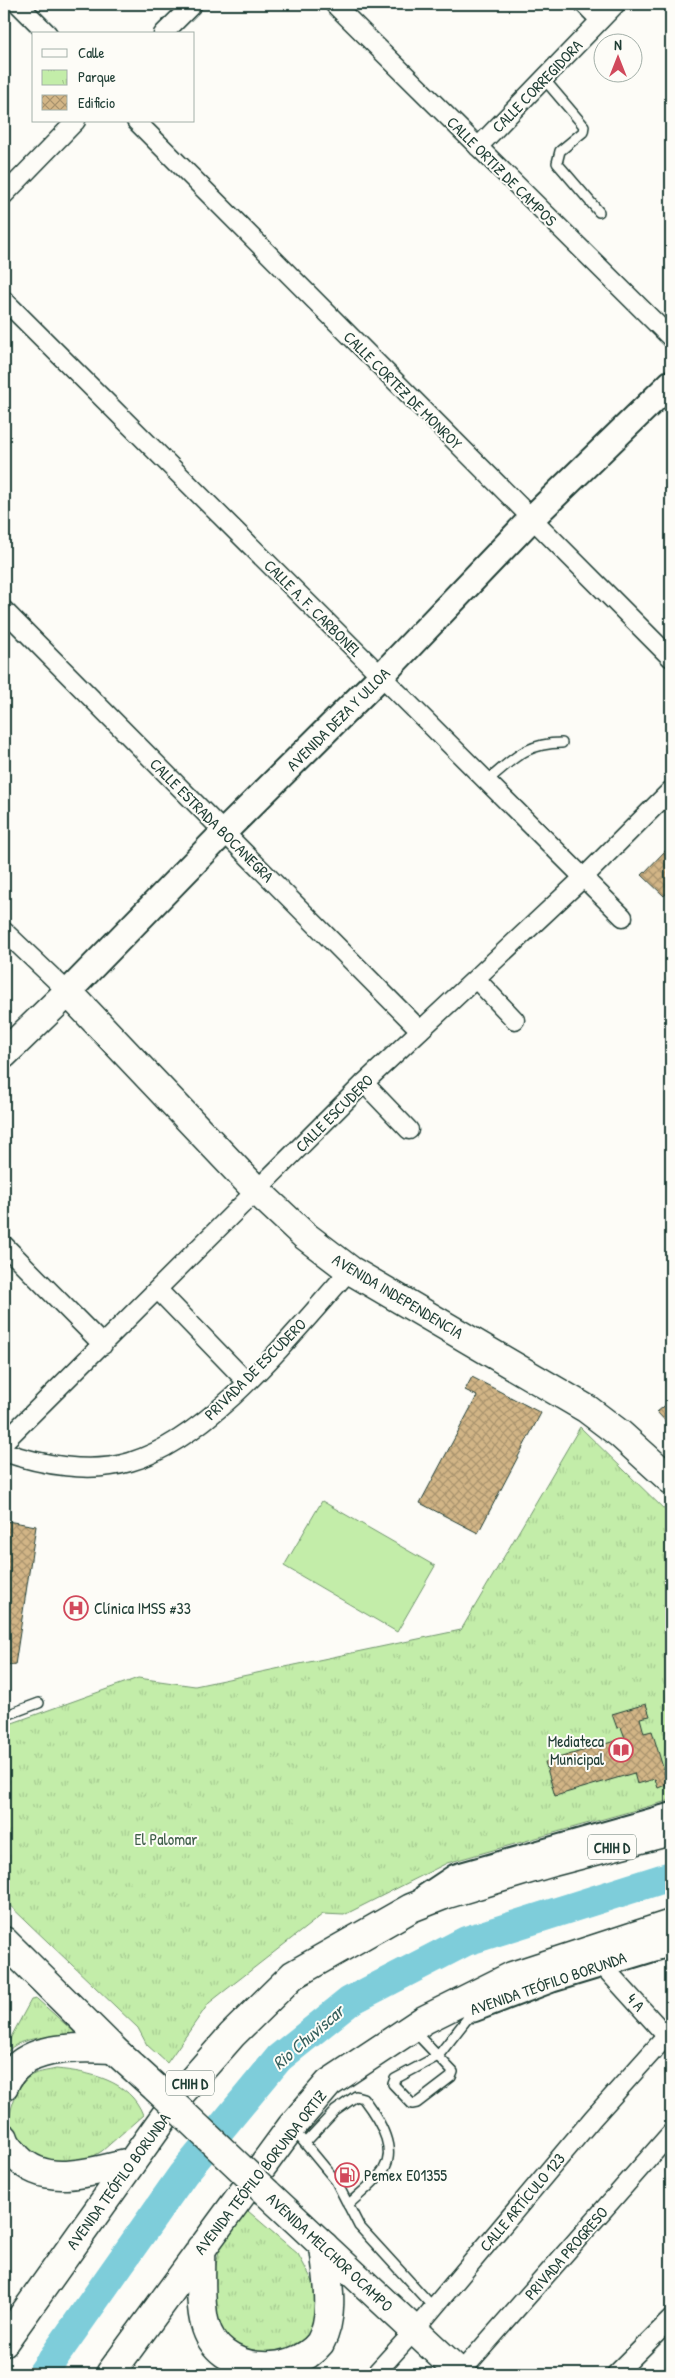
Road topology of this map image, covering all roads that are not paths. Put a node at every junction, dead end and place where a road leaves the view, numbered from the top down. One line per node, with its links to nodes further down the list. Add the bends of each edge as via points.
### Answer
1 (18, 4): 7 (street)
2 (193, 4): 8 (street)
3 (334, 4): 12 (street, CALLE ORTIZ DE CAMPOS)
4 (584, 4): 6 (street)
5 (616, 4): 6 (street, CALLE CORREGIDORA)
6 (600, 20): 9 (street, CALLE CORREGIDORA)
7 (46, 32)
8 (165, 32)
9 (544, 79): 12 (street, CALLE CORREGIDORA); 14 (lane, via 584,126 583,132 560,151 557,163)
10 (75, 122): 13 (street)
11 (137, 122): 18 (street, CALLE CORTEZ DE MONROY)
12 (478, 147): 16 (street, CALLE ORTIZ DE CAMPOS)
13 (4, 195)
14 (599, 212)
15 (4, 300): 21 (street, CALLE A. F. CARBONEL)
16 (671, 338)
17 (671, 384): 18 (main road, AVENIDA DEZA Y ULLOA)
18 (532, 518): 20 (street, CALLE CORTEZ DE MONROY); 21 (main road, AVENIDA DEZA Y ULLOA)
19 (4, 610): 25 (street, CALLE ESTRADA BOCANEGRA)
20 (671, 658)
21 (381, 676): 23 (street, CALLE A. F. CARBONEL); 25 (main road, AVENIDA DEZA Y ULLOA)
22 (562, 742): 23 (lane, via 525,749)
23 (487, 781): 26 (street, CALLE A. F. CARBONEL)
24 (671, 790): 26 (street, CALLE ESCUDERO)
25 (224, 832): 30 (main road, AVENIDA DEZA Y ULLOA); 32 (street, CALLE ESTRADA BOCANEGRA)
26 (584, 877): 27 (street, CALLE A. F. CARBONEL); 29 (street, CALLE ESCUDERO)
27 (623, 917)
28 (4, 931): 30 (street)
29 (476, 979): 31 (street); 32 (street, CALLE ESCUDERO)
30 (68, 992): 33 (main road, AVENIDA DEZA Y ULLOA); 36 (main road, AVENIDA INDEPENDENCIA)
31 (515, 1020)
32 (420, 1030): 34 (street, CALLE ESCUDERO)
33 (4, 1054)
34 (364, 1083): 35 (street); 36 (street, CALLE ESCUDERO)
35 (409, 1130)
36 (257, 1191): 38 (main road, AVENIDA INDEPENDENCIA, via 304,1235); 39 (street, CALLE ESCUDERO)
37 (4, 1245): 40 (street)
38 (350, 1270): 41 (street, PRIVADA DE ESCUDERO); 44 (main road, AVENIDA INDEPENDENCIA, via 587,1409)
39 (158, 1290): 40 (street, CALLE ESCUDERO); 41 (street)
40 (103, 1345): 42 (street, CALLE ESCUDERO)
41 (247, 1382): 43 (street, PRIVADA DE ESCUDERO, via 192,1432 167,1448 129,1463 67,1466 34,1462)
42 (4, 1442)
43 (4, 1452)
44 (671, 1480)
45 (39, 1703): 46 (lane)
46 (4, 1716)
47 (671, 1816): 49 (main road, AVENIDA TEÓFILO BORUNDA, via 456,1876)
48 (671, 1831): 49 (main road, AVENIDA TEÓFILO BORUNDA / CHIH D, via 553,1862)
49 (411, 1908): 63 (main road, AVENIDA TEÓFILO BORUNDA / CHIH D, via 293,1975 182,2092)
50 (671, 1924): 55 (main road, AVENIDA TEÓFILO BORUNDA ORTIZ, via 512,1976)
51 (4, 1941): 57 (main road, AVENIDA MELCHOR OCAMPO)
52 (671, 1943): 53 (main road, AVENIDA TEÓFILO BORUNDA)
53 (601, 1964): 54 (main road, AVENIDA TEÓFILO BORUNDA); 56 (street, 4 A)
54 (478, 2006): 55 (main road, AVENIDA TEÓFILO BORUNDA, via 455,2016); 58 (lane)
55 (418, 2025): 58 (lane); 61 (main road, AVENIDA TEÓFILO BORUNDA ORTIZ, via 329,2083)
56 (670, 2036): 67 (street, CALLE ARTÍCULO 123, via 593,2118)
57 (113, 2050): 59 (main road, via 75,2047 44,2052 24,2062 6,2078); 65 (main road, AVENIDA MELCHOR OCAMPO, bridge)
58 (438, 2056): 58 (lane, via 395,2079 393,2084 412,2104 417,2104 451,2078 453,2072)
59 (4, 2086)
60 (671, 2133): 73 (street, PRIVADA PROGRESO)
61 (298, 2135): 64 (lane, via 336,2181); 64 (lane, via 356,2096 363,2098 376,2115 389,2152 385,2169); 66 (main road, AVENIDA TEÓFILO BORUNDA ORTIZ)
62 (4, 2138): 63 (main road, via 5,2144 24,2165 40,2172 66,2176)
63 (131, 2162): 70 (main road, AVENIDA TEÓFILO BORUNDA / CHIH D)
64 (348, 2204): 67 (lane, via 359,2226)
65 (324, 2246): 66 (main road, via 328,2322 320,2344 306,2360 284,2371 261,2373 238,2366 218,2352 205,2324); 69 (main road, AVENIDA MELCHOR OCAMPO)
66 (201, 2248): 71 (main road, AVENIDA TEÓFILO BORUNDA ORTIZ)
67 (433, 2307): 69 (street, CALLE ARTÍCULO 123)
68 (671, 2319): 74 (street)
69 (414, 2331): 72 (street, CALLE ARTÍCULO 123); 73 (main road, AVENIDA MELCHOR OCAMPO)
70 (4, 2342)
71 (110, 2374)
72 (375, 2374)
73 (461, 2374)
74 (616, 2374)

